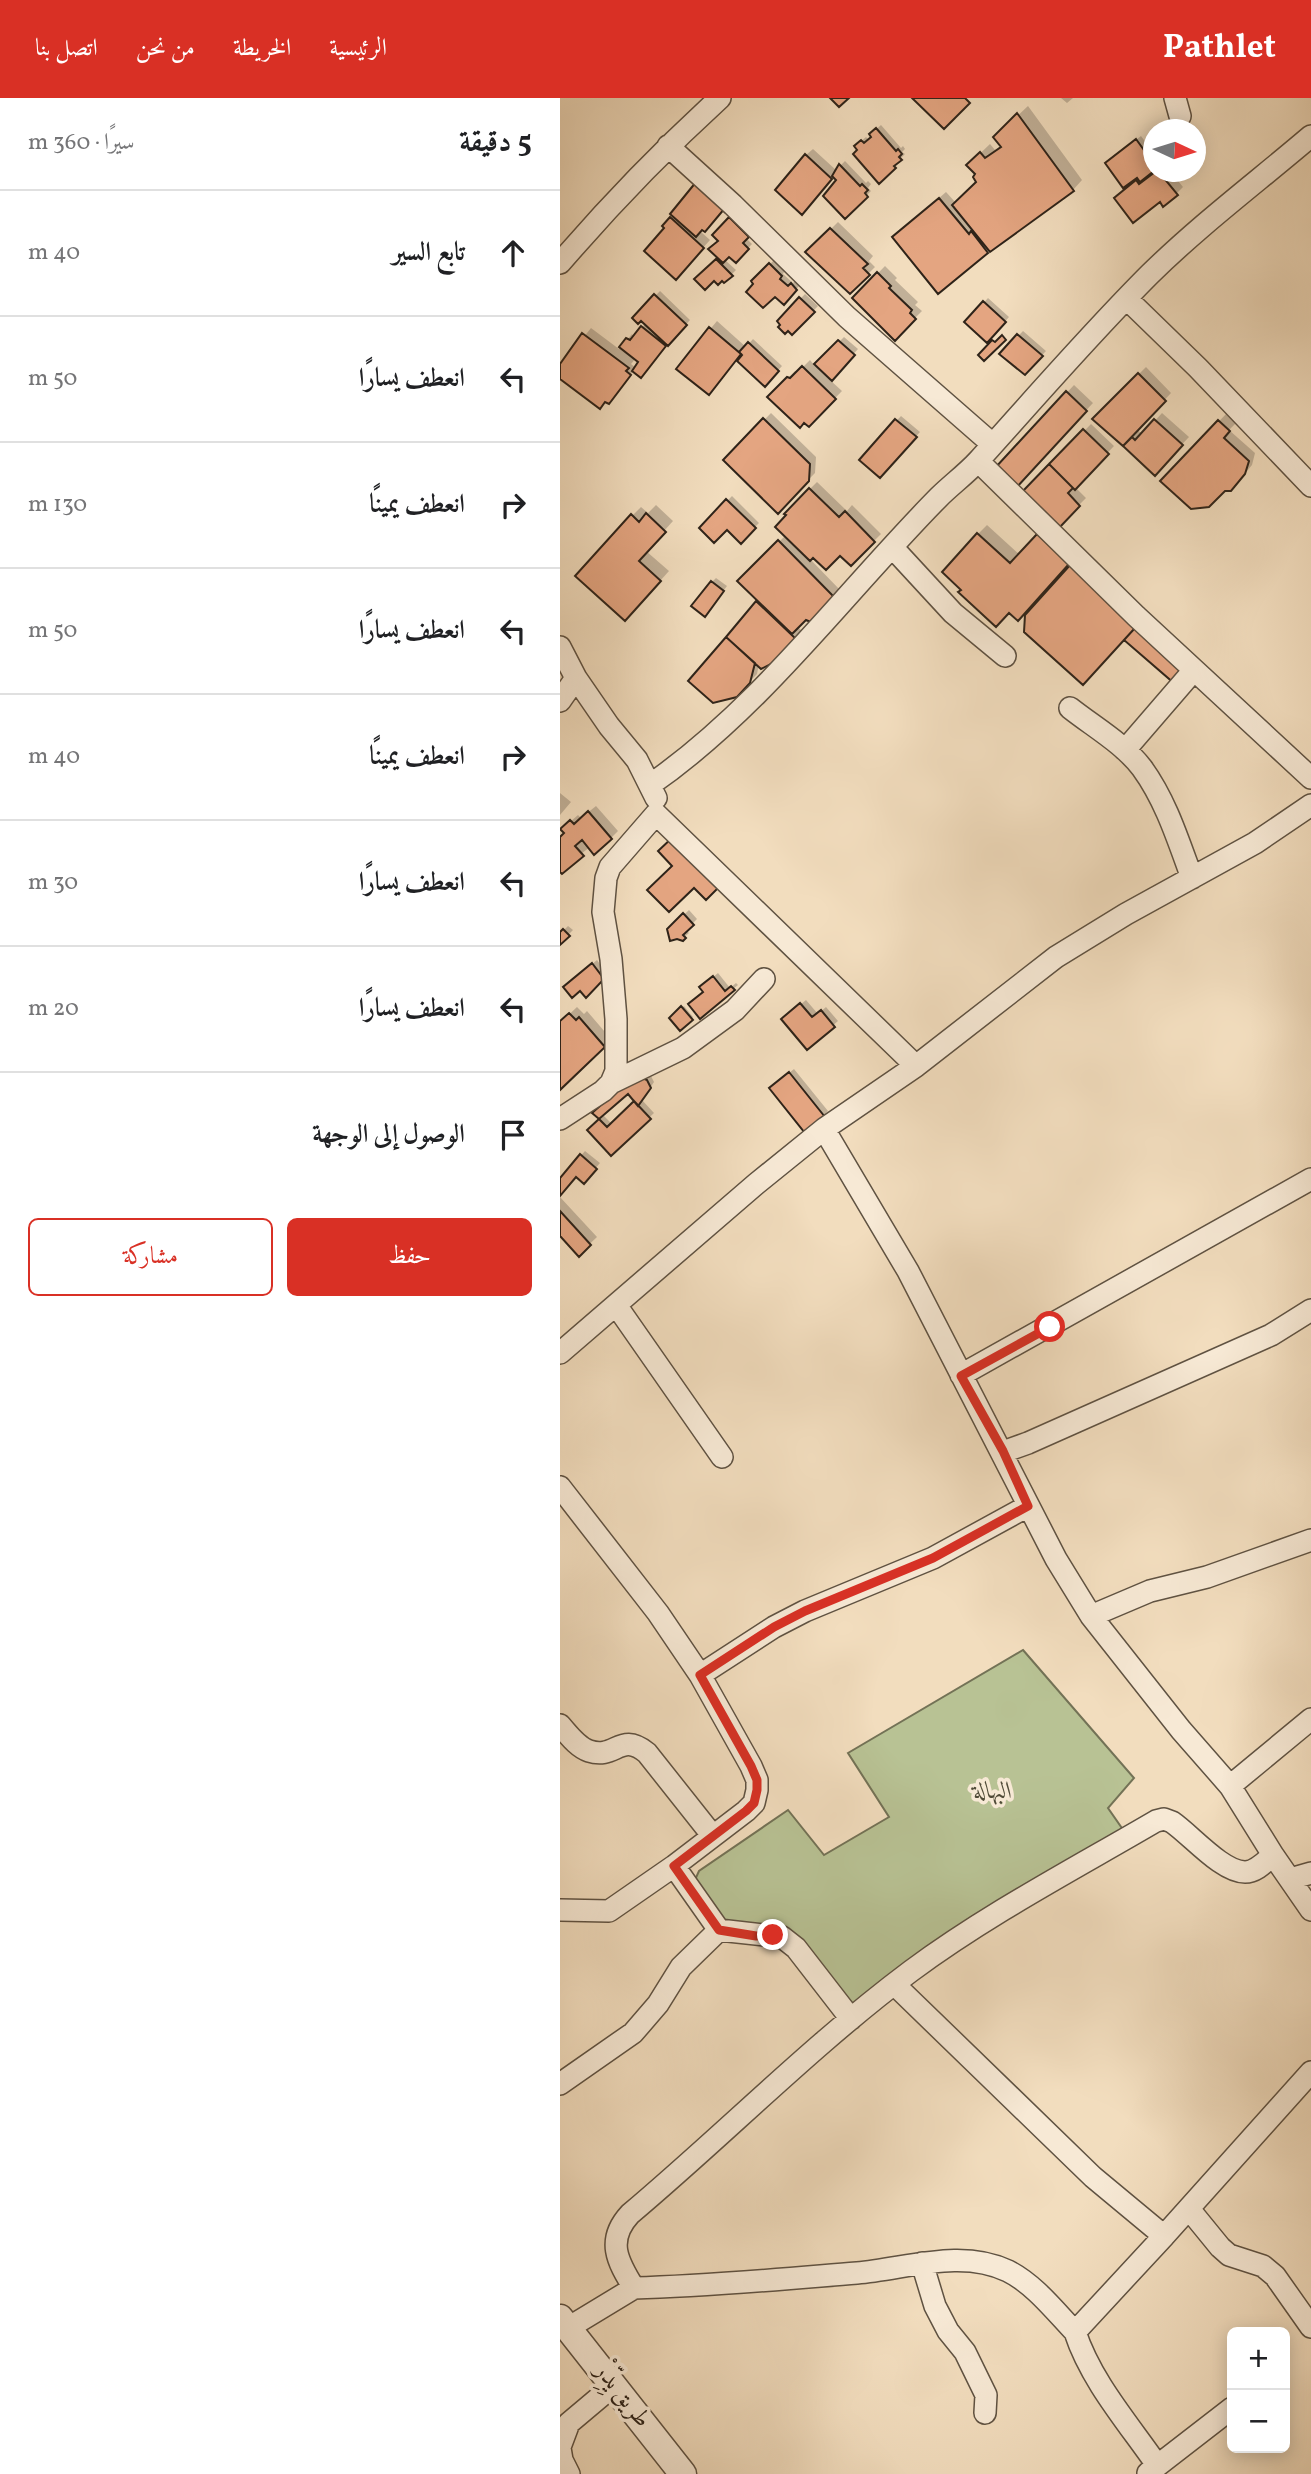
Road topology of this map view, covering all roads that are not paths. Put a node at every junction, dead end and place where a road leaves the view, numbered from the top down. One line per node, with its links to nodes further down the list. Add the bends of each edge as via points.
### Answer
1 (720, 98): 3 (street)
2 (1311, 136): 5 (street, via 1234,199)
3 (668, 146): 4 (street); 6 (street, via 847,317)
4 (560, 263)
5 (1127, 299): 6 (street); 8 (street)
6 (991, 443): 7 (street)
7 (978, 461): 9 (street); 12 (street)
8 (1311, 486)
9 (893, 548): 11 (street, via 953,612); 18 (street, via 737,713)
10 (560, 647): 13 (street)
11 (1005, 656)
12 (1194, 670): 16 (street); 17 (street)
13 (576, 678): 14 (street); 18 (street, via 637,760)
14 (560, 701)
15 (1070, 708): 16 (street)
16 (1125, 750): 21 (street, via 1141,767 1171,819)
17 (1311, 778)
18 (650, 785): 20 (street)
19 (1311, 805): 21 (street)
20 (656, 814): 23 (street); 24 (street, via 610,867 606,878 604,922 616,1019 617,1060)
21 (1192, 878): 23 (street, via 1056,957)
22 (764, 979): 24 (street, via 735,1010 683,1048)
23 (916, 1066): 26 (street)
24 (611, 1083): 25 (street)
25 (560, 1119)
26 (824, 1129): 28 (street); 31 (street, via 908,1271)
27 (1311, 1179): 31 (street)
28 (616, 1304): 30 (street); 33 (street)
29 (1311, 1310): 32 (street, via 1271,1335)
30 (560, 1353)
31 (961, 1376): 32 (street)
32 (1003, 1451): 35 (street)
33 (722, 1457)
34 (560, 1487): 38 (street)
35 (1028, 1506): 37 (street); 38 (street, via 933,1558 805,1611)
36 (1311, 1540): 37 (street, via 1207,1577 1150,1591)
37 (1091, 1616): 41 (street)
38 (700, 1675): 42 (street, via 751,1766 757,1790 754,1803)
39 (1311, 1719): 41 (street)
40 (560, 1725): 42 (street, via 587,1751 637,1745)
41 (1230, 1786): 43 (street)
42 (712, 1835): 44 (street)
43 (1273, 1855): 46 (street); 50 (street, via 1254,1870 1235,1870 1172,1822 1156,1821 994,1916)
44 (674, 1866): 47 (street, via 609,1911); 49 (street)
45 (1311, 1873): 46 (street)
46 (1290, 1879): 48 (street)
47 (560, 1910)
48 (1311, 1910)
49 (719, 1930): 51 (street, via 782,1937 796,1948); 52 (street, via 681,1967 646,2020 613,2049)
50 (895, 1985): 51 (street); 55 (street, via 1083,2168)
51 (851, 2020): 57 (street, via 621,2224 616,2250)
52 (560, 2084)
53 (1306, 2088): 54 (street)
54 (1189, 2209): 55 (street); 59 (street, via 1220,2248 1275,2276)
55 (1164, 2236): 60 (street)
56 (922, 2263): 57 (street, via 852,2273); 60 (street, via 987,2263 1009,2272); 62 (street, via 935,2305 986,2395)
57 (634, 2288): 58 (street)
58 (564, 2323): 61 (street, طريق يِدِّرْ)
59 (1311, 2328)
60 (1075, 2332): 65 (street)
61 (613, 2386): 64 (street, via 569,2423); 67 (street, طريق يِدِّرْ)
62 (985, 2413)
63 (1227, 2413): 65 (street)
64 (560, 2448): 66 (street)
65 (1152, 2469)
66 (569, 2474)
67 (683, 2474)

